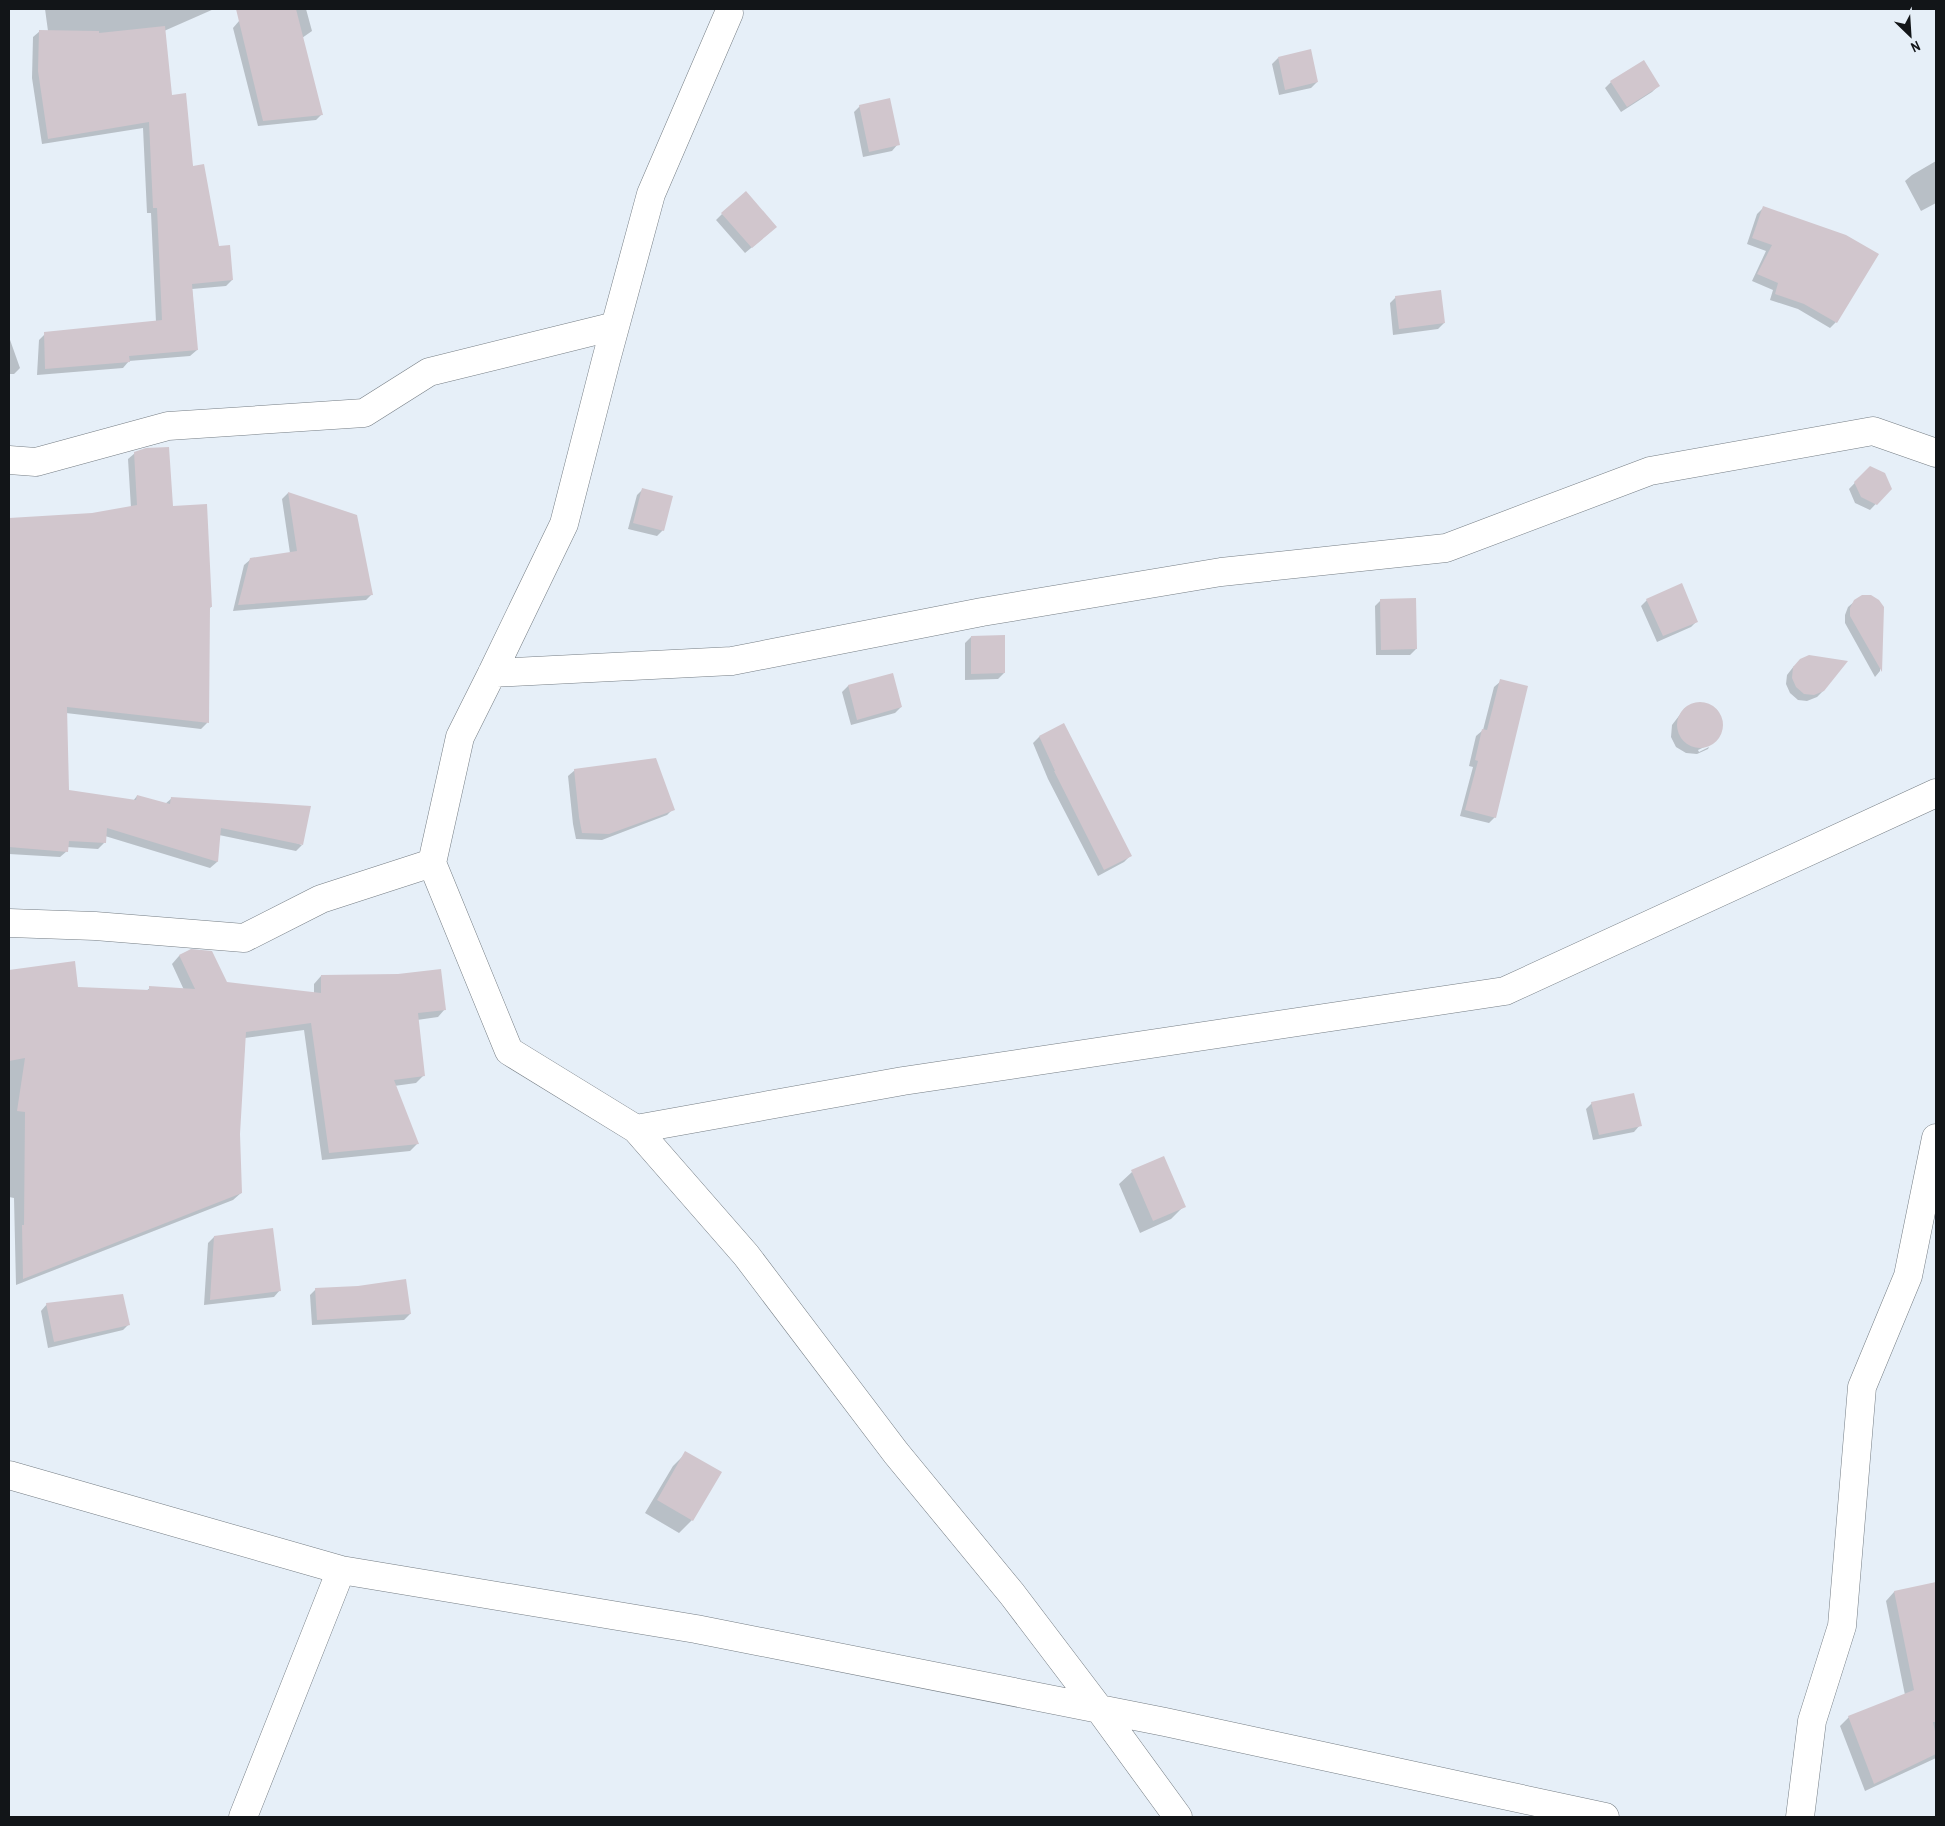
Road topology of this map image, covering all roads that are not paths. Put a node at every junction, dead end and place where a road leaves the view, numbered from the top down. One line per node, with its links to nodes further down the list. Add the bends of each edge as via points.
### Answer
1 (729, 13): 2 (street, via 651,194)
2 (615, 326): 4 (street, via 429,372 364,413 168,426 36,462); 5 (street, via 564,524)
3 (1936, 453): 5 (street, via 1873,430 1650,472 1446,548 1212,573 982,612 732,661)
4 (9, 460)
5 (492, 674): 7 (street, via 460,737)
6 (1936, 793): 9 (street, via 1505,991 903,1081)
7 (432, 863): 8 (street, via 321,898 244,938); 9 (street, via 509,1051)
8 (9, 923)
9 (636, 1128): 13 (street, via 746,1255 896,1454 1012,1594)
10 (1936, 1138): 17 (street, via 1908,1276 1862,1387 1842,1626 1812,1721)
11 (9, 1475): 12 (street)
12 (341, 1570): 13 (street, via 696,1629); 14 (street)
13 (1100, 1710): 15 (street); 16 (street)
14 (243, 1817)
15 (1178, 1817)
16 (1605, 1817)
17 (1800, 1817)

